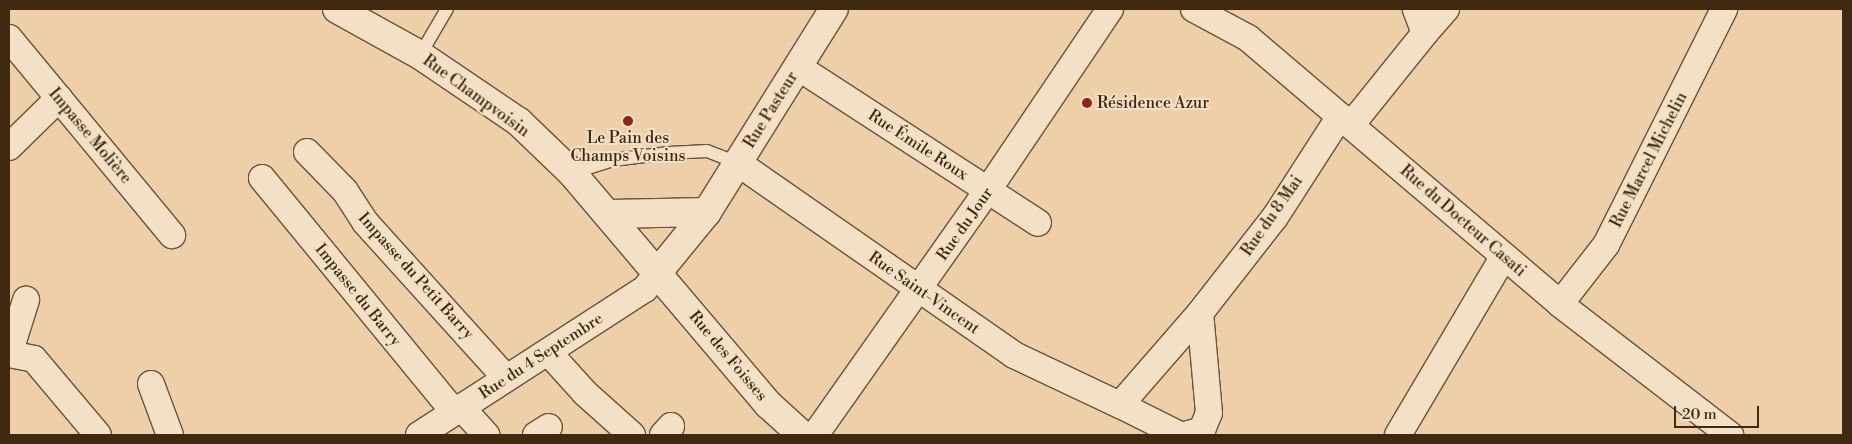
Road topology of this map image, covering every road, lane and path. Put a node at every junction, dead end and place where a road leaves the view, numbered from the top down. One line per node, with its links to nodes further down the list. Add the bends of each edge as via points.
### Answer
1 (337, 9): 11 (main road, Rue Champvoisin)
2 (447, 9): 11 (lane)
3 (834, 9): 12 (main road, Rue Pasteur)
4 (1110, 9): 20 (street, Rue du Jour)
5 (1194, 9): 14 (street, Rue du Docteur Casati, via 1248,38)
6 (1416, 9): 9 (street)
7 (1446, 9): 9 (street, Rue du 8 Mai)
8 (1724, 9): 29 (street, Rue Marcel Michelin, via 1606,246)
9 (1425, 33): 14 (street, Rue du 8 Mai)
10 (9, 38): 13 (street, Impasse Molière)
11 (420, 55): 18 (main road, Rue Champvoisin, via 519,122)
12 (798, 67): 17 (main road, Rue Pasteur); 20 (street, Rue Émile Roux)
13 (58, 98): 15 (street); 24 (street, Impasse Molière)
14 (1345, 120): 25 (street, Rue du Docteur Casati); 30 (street, Rue du 8 Mai)
15 (9, 147)
16 (307, 152): 33 (street, Impasse du Petit Barry, via 339,184 365,222)
17 (738, 163): 18 (lane, via 707,151 669,153 613,160); 21 (main road, Rue Pasteur); 27 (street, Rue Saint-Vincent)
18 (572, 173): 22 (main road, Rue Champvoisin)
19 (262, 178): 36 (street, Impasse du Barry)
20 (988, 190): 23 (street, Rue Émile Roux); 27 (street, Rue du Jour)
21 (707, 212): 22 (main road); 26 (main road, Rue Pasteur)
22 (609, 214): 26 (main road, Rue Champvoisin)
23 (1038, 223)
24 (172, 235)
25 (1504, 256): 29 (street, Rue du Docteur Casati); 46 (street)
26 (658, 272): 31 (street, Rue du 4 Septembre, via 644,289); 42 (main road, Rue des Foisses, via 769,404)
27 (919, 289): 35 (street, Rue Saint-Vincent, via 1014,356); 43 (street, Rue du Jour)
28 (26, 300): 32 (street)
29 (1560, 304): 47 (street, Rue du Docteur Casati)
30 (1200, 313): 35 (street, Rue du 8 Mai); 45 (street, via 1209,413 1202,430)
31 (548, 352): 33 (street, Rue du 4 Septembre); 41 (street, via 585,393)
32 (9, 354): 37 (street, via 34,358)
33 (506, 378): 36 (street, Rue du 4 Septembre)
34 (151, 384): 38 (street)
35 (1120, 405): 44 (street)
36 (458, 410): 39 (street, Rue du 4 Septembre); 40 (street, Impasse du Barry)
37 (98, 435)
38 (170, 435)
39 (418, 435)
40 (486, 435)
41 (632, 435)
42 (802, 435)
43 (815, 435)
44 (1180, 435)
45 (1185, 435)
46 (1398, 435)
47 (1730, 435)

